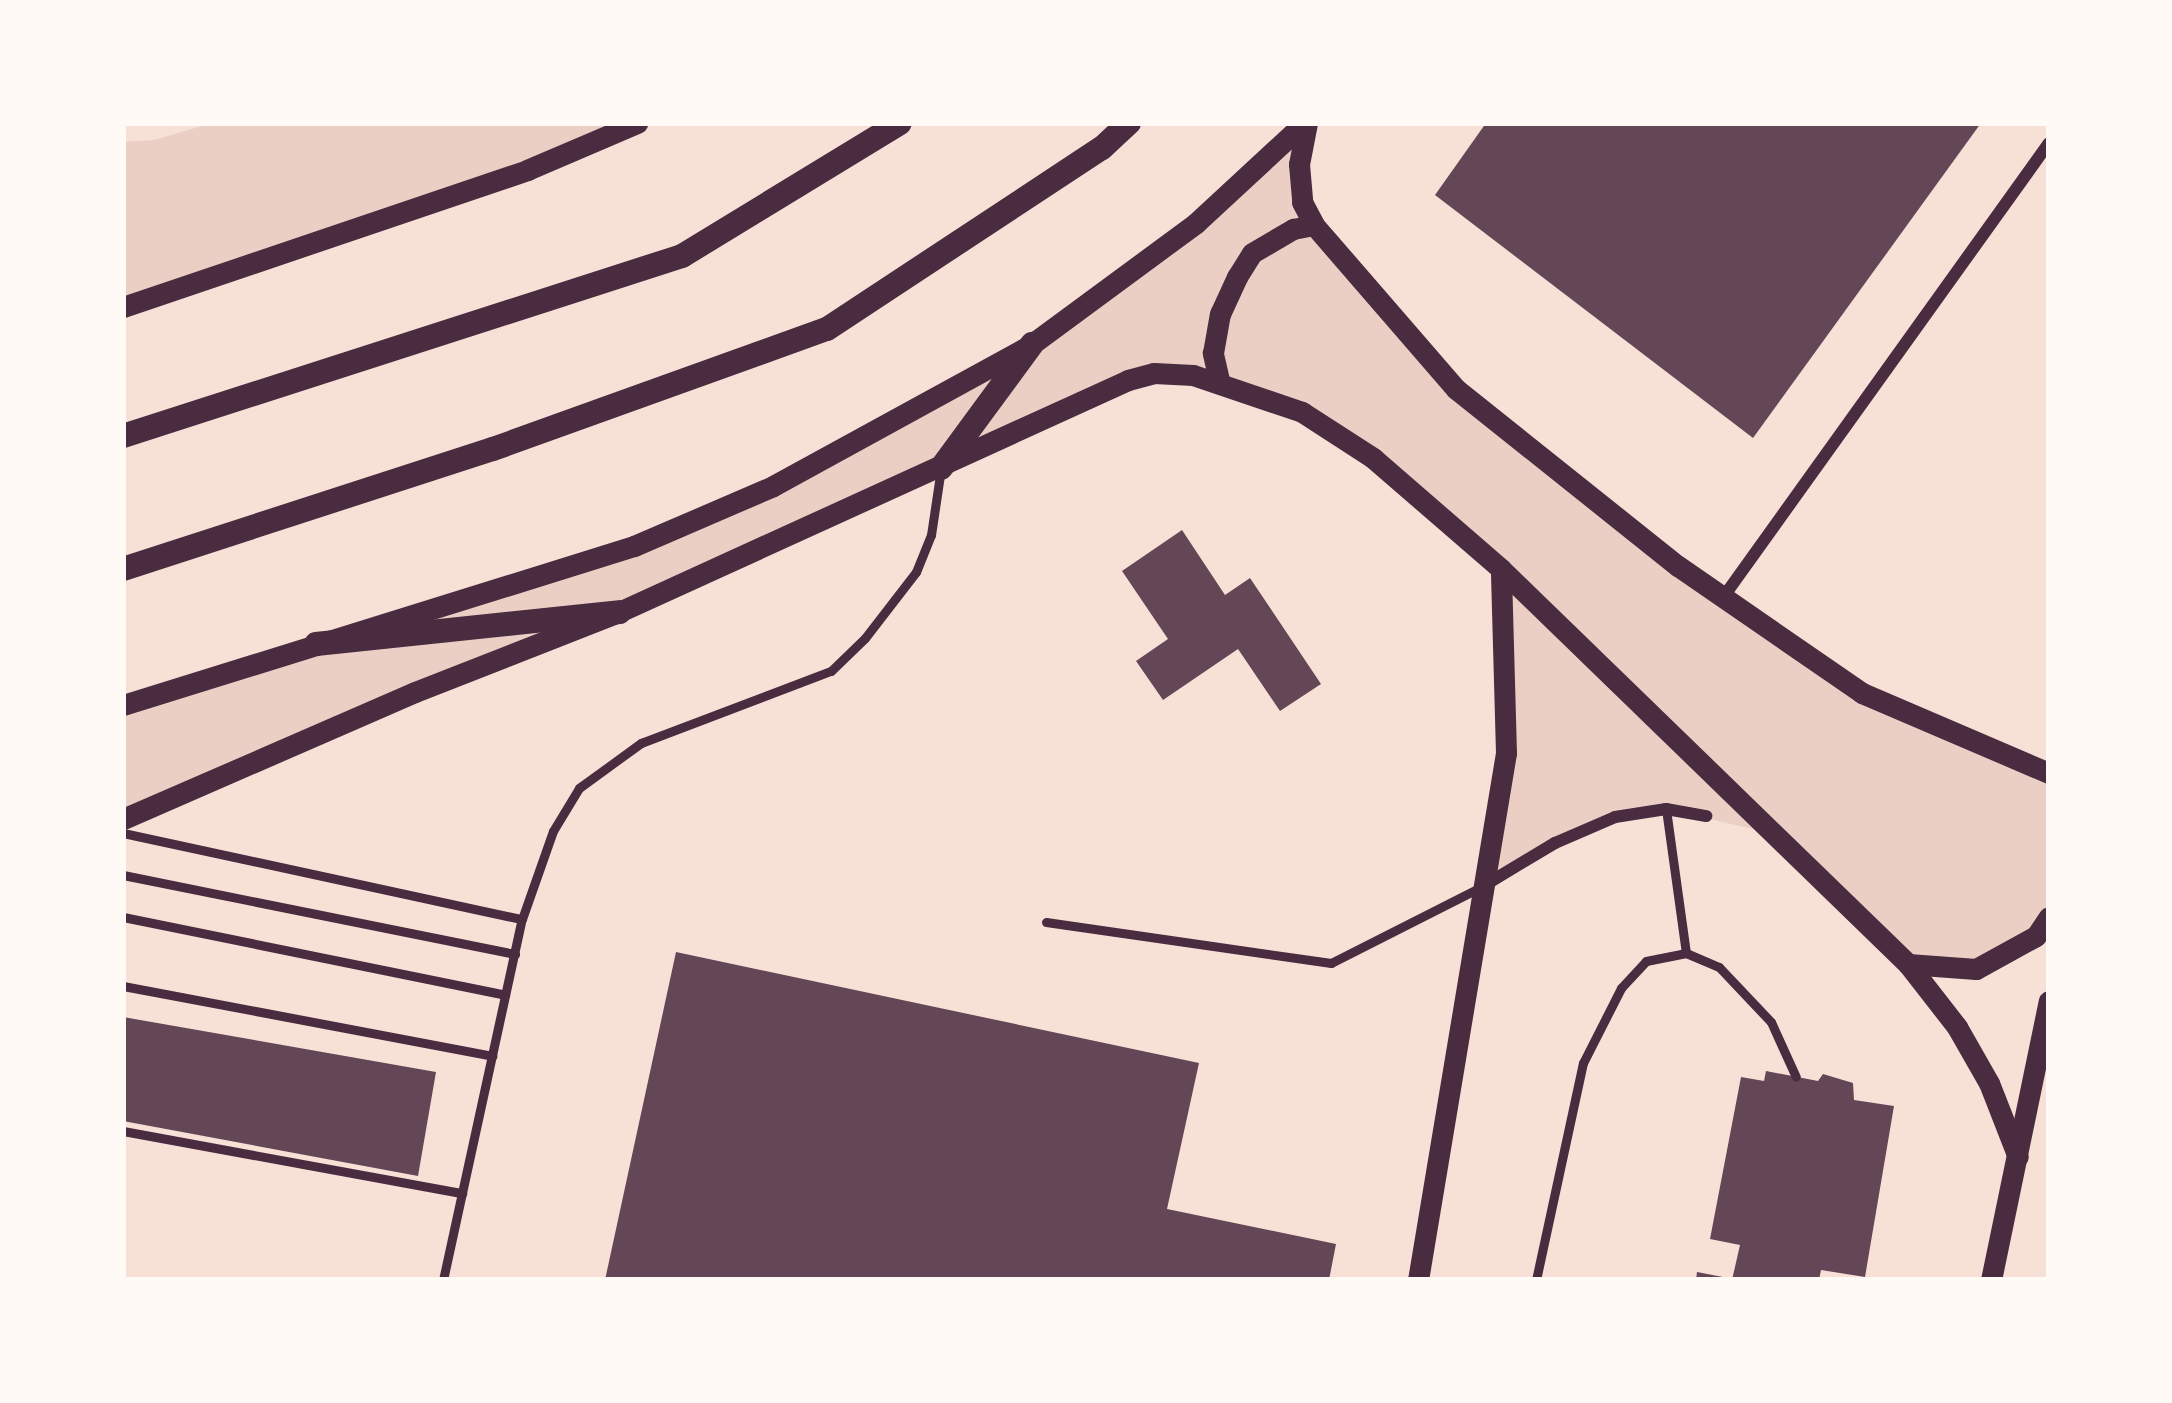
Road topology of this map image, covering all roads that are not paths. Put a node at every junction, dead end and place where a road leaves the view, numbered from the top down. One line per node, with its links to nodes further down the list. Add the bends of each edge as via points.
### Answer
1 (637, 123): 7 (street, via 527,170)
2 (901, 123): 10 (main road, via 682,256)
3 (1129, 123): 12 (main road, via 827,329)
4 (1305, 123): 6 (street, via 1302,202); 8 (street, via 1196,223)
5 (2049, 143): 14 (street)
6 (1314, 225): 9 (street, via 1252,253 1220,314 1213,353); 14 (street, via 1456,388)
7 (123, 307)
8 (1032, 344): 11 (main road); 16 (street, via 772,486 634,546)
9 (1220, 380): 11 (street, via 1154,373 1128,380); 13 (street, via 1302,412 1373,458)
10 (123, 436)
11 (941, 468): 15 (street); 27 (lane, via 916,572 865,638 831,671 641,743 580,788 553,832)
12 (123, 569)
13 (1502, 569): 24 (street, via 1506,753); 31 (street)
14 (1722, 598): 18 (street, via 1862,693)
15 (619, 611): 16 (main road); 21 (street)
16 (316, 644): 17 (street)
17 (123, 705)
18 (2049, 773)
19 (1666, 809): 20 (street); 24 (street, via 1615,817); 29 (lane)
20 (1706, 815)
21 (123, 819)
22 (123, 833): 27 (lane)
23 (123, 875): 30 (lane)
24 (1484, 886): 28 (lane, via 1330,963); 41 (street)
25 (123, 917): 33 (lane)
26 (2049, 917): 31 (street, via 2036,936 1976,969)
27 (522, 919): 30 (lane)
28 (1046, 922)
29 (1685, 953): 36 (lane, via 1708,960 1757,1002); 42 (lane, via 1646,961 1603,1018 1583,1063)
30 (515, 955): 33 (lane)
31 (1908, 964): 38 (street, via 1978,1064)
32 (123, 986): 35 (lane)
33 (505, 995): 35 (lane)
34 (2049, 1001): 38 (street)
35 (492, 1055): 39 (lane)
36 (1796, 1077)
37 (123, 1132): 39 (lane)
38 (2018, 1157): 43 (street)
39 (462, 1193): 40 (lane)
40 (443, 1280)
41 (1418, 1280)
42 (1536, 1280)
43 (1990, 1280)

